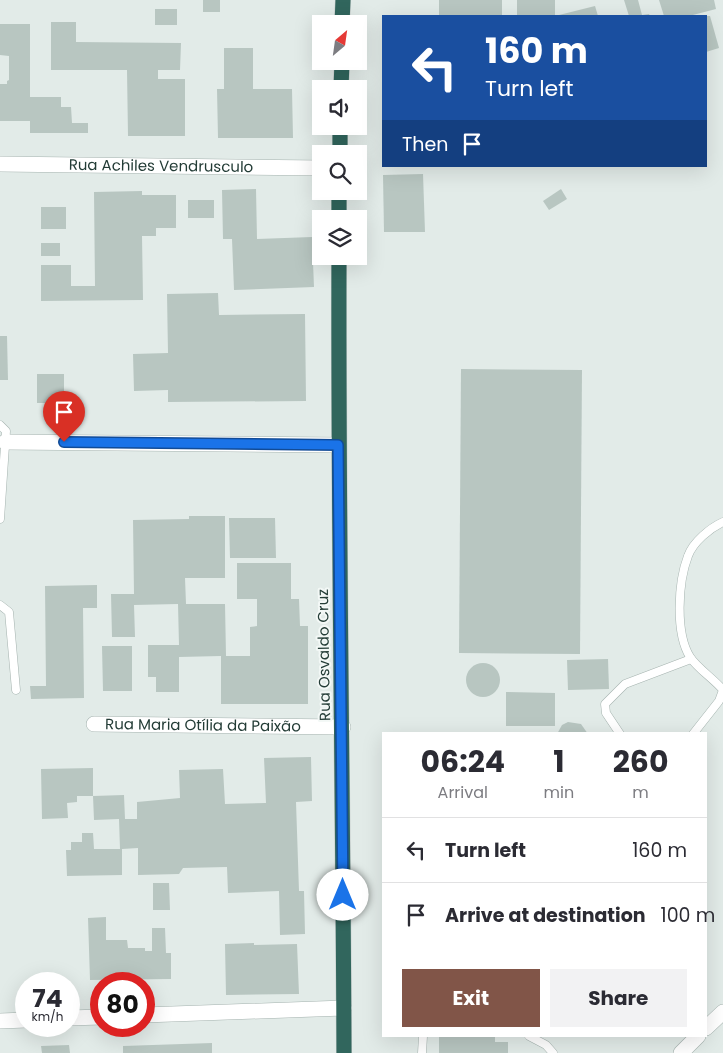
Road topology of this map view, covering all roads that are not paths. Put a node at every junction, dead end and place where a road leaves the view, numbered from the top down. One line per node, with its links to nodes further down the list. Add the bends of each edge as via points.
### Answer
1 (343, 0): 2 (highway)
2 (342, 15)
3 (0, 164): 4 (street, Rua Achiles Vendrusculo)
4 (312, 168)
5 (339, 265): 8 (highway, Rua Osvaldo Cruz)
6 (0, 426): 7 (lane, via 6,431)
7 (5, 442): 8 (street); 9 (lane)
8 (338, 445): 15 (highway, Rua Osvaldo Cruz)
9 (0, 519)
10 (723, 522): 12 (lane, via 710,528 688,555 679,606 684,644)
11 (0, 605): 13 (lane, via 9,612)
12 (691, 659): 16 (lane, via 625,684 605,704 606,713); 17 (lane, via 723,690 719,702)
13 (16, 690)
14 (94, 724): 15 (street, Rua Maria Otília da Paixão)
15 (343, 727): 18 (highway, Rua Osvaldo Cruz)
16 (619, 732)
17 (695, 732)
18 (344, 1008): 20 (street); 27 (highway, Rua Osvaldo Cruz)
19 (723, 1012): 23 (street)
20 (155, 1015)
21 (15, 1020): 22 (street)
22 (0, 1021)
23 (707, 1027)
24 (423, 1037): 28 (lane)
25 (531, 1037): 29 (lane)
26 (697, 1037): 30 (street)
27 (344, 1053)
28 (422, 1053)
29 (553, 1053)
30 (682, 1053)

